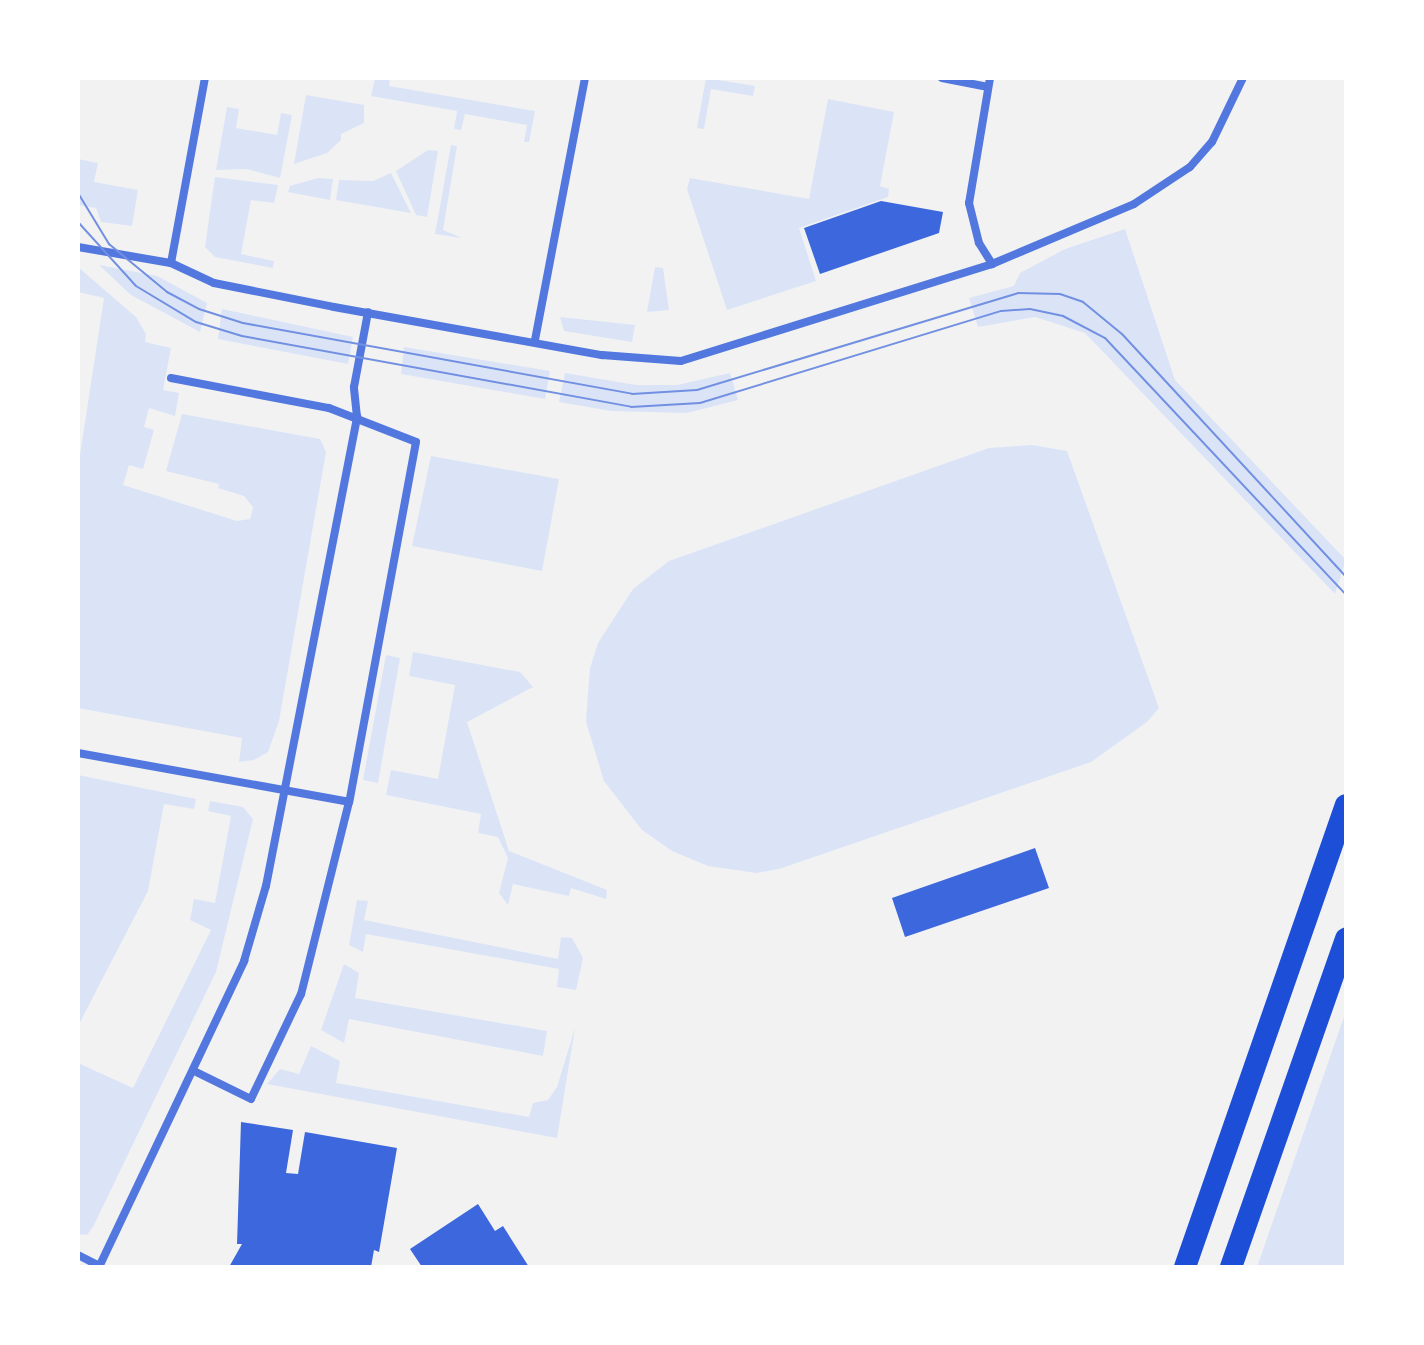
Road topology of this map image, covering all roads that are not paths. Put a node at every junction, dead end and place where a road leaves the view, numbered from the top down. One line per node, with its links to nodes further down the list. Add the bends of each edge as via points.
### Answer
1 (205, 78): 7 (street)
2 (585, 78): 10 (street)
3 (942, 78): 5 (street)
4 (1243, 78): 8 (street, via 1212,142 1174,180 1134,204)
5 (989, 83): 8 (street, via 969,203 979,243)
6 (78, 247): 7 (street)
7 (171, 263): 9 (street, via 214,283)
8 (992, 264): 10 (street, via 681,361 602,355)
9 (368, 312): 10 (street); 12 (street, via 354,387)
10 (535, 340)
11 (171, 378): 12 (street)
12 (357, 417): 14 (street); 15 (street, via 416,442)
13 (78, 753): 14 (street)
14 (287, 791): 15 (street); 18 (street, via 244,961)
15 (349, 802): 18 (street, via 308,973 251,1099)
16 (1346, 805): 21 (highway)
17 (1346, 939): 22 (highway)
18 (194, 1071): 20 (street)
19 (78, 1255): 20 (street)
20 (99, 1267)
21 (1185, 1267)
22 (1231, 1267)

